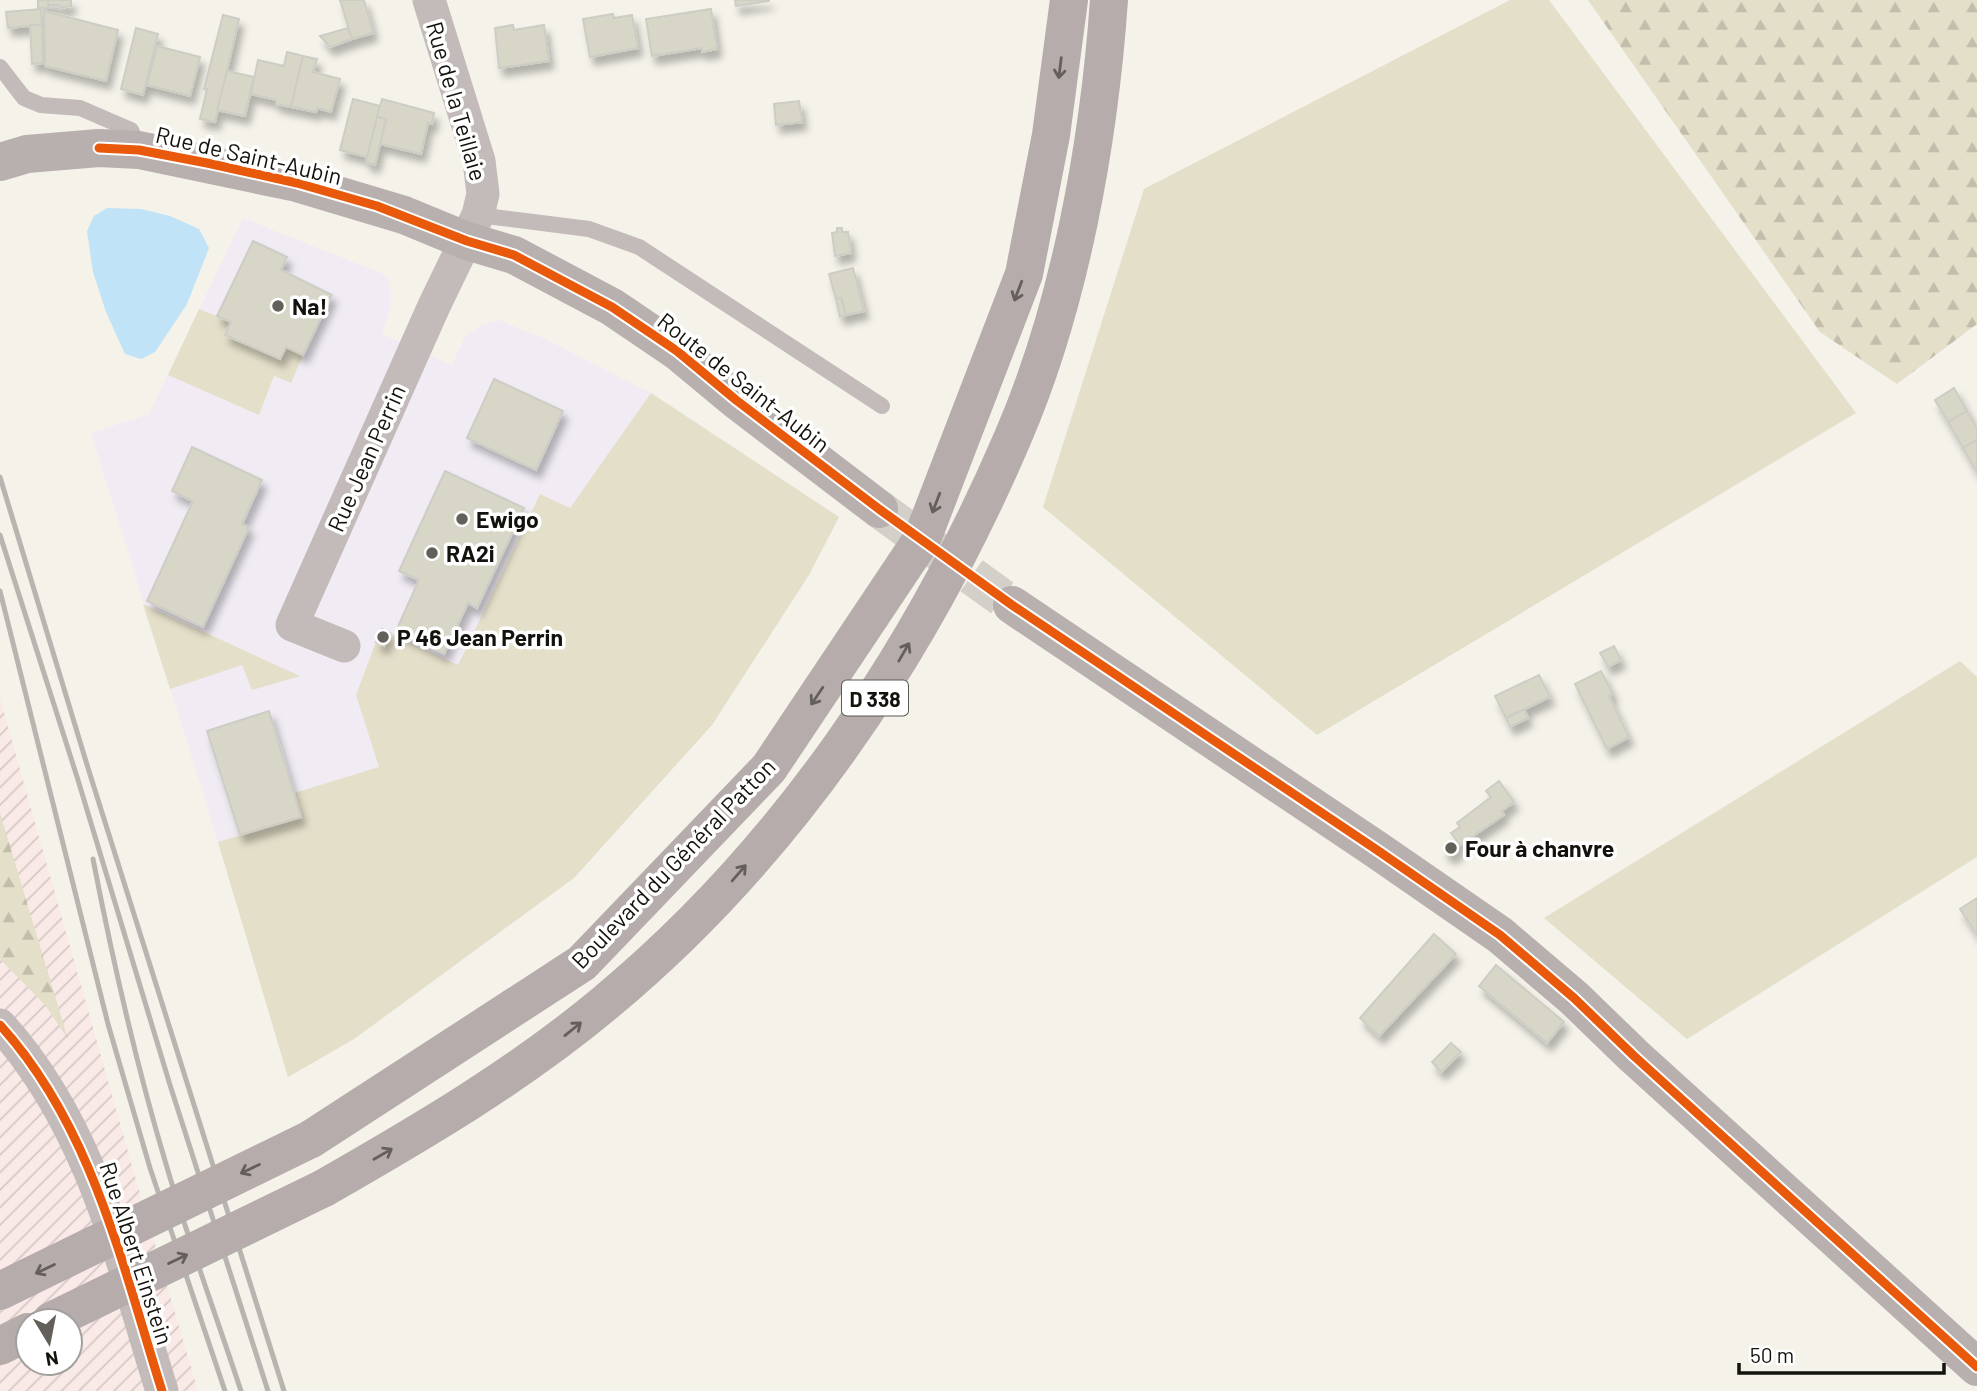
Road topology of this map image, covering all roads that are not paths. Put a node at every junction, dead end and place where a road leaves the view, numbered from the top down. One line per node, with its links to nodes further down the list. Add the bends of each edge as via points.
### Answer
1 (429, 0): 7 (street, Rue de la Teillaie, via 479,162 483,194)
2 (1069, 0): 13 (highway, Boulevard du Général Patton / D 338, one-way to 13, bridge, via 1051,135 1024,274 922,539 769,768 582,963 311,1139)
3 (1109, 0): 14 (highway, Boulevard du Général Patton / D 338, one-way to 3, bridge, via 324,1188 497,1084 638,974 732,881 786,819 889,678 971,527 1014,435 1062,290 1080,210 1105,63)
4 (0, 67): 5 (lane, Rue de Saint-Aubin, via 24,98 104,116 131,130)
5 (139, 150): 6 (street, Rue de Saint-Aubin, via 39,153); 7 (street, Rue de Saint-Aubin, via 297,183 404,215)
6 (0, 162)
7 (473, 228): 8 (lane, via 589,229 639,247); 9 (street, Route de Saint-Aubin, via 611,307 677,351); 11 (street, Rue Jean Perrin, via 292,625)
8 (882, 406)
9 (879, 509)
10 (1012, 605): 15 (street, via 1500,935)
11 (344, 646)
12 (0, 1025): 16 (street, Rue Albert Einstein, via 44,1082 87,1162)
13 (0, 1291)
14 (80, 1307)
15 (1977, 1367)
16 (162, 1391)

